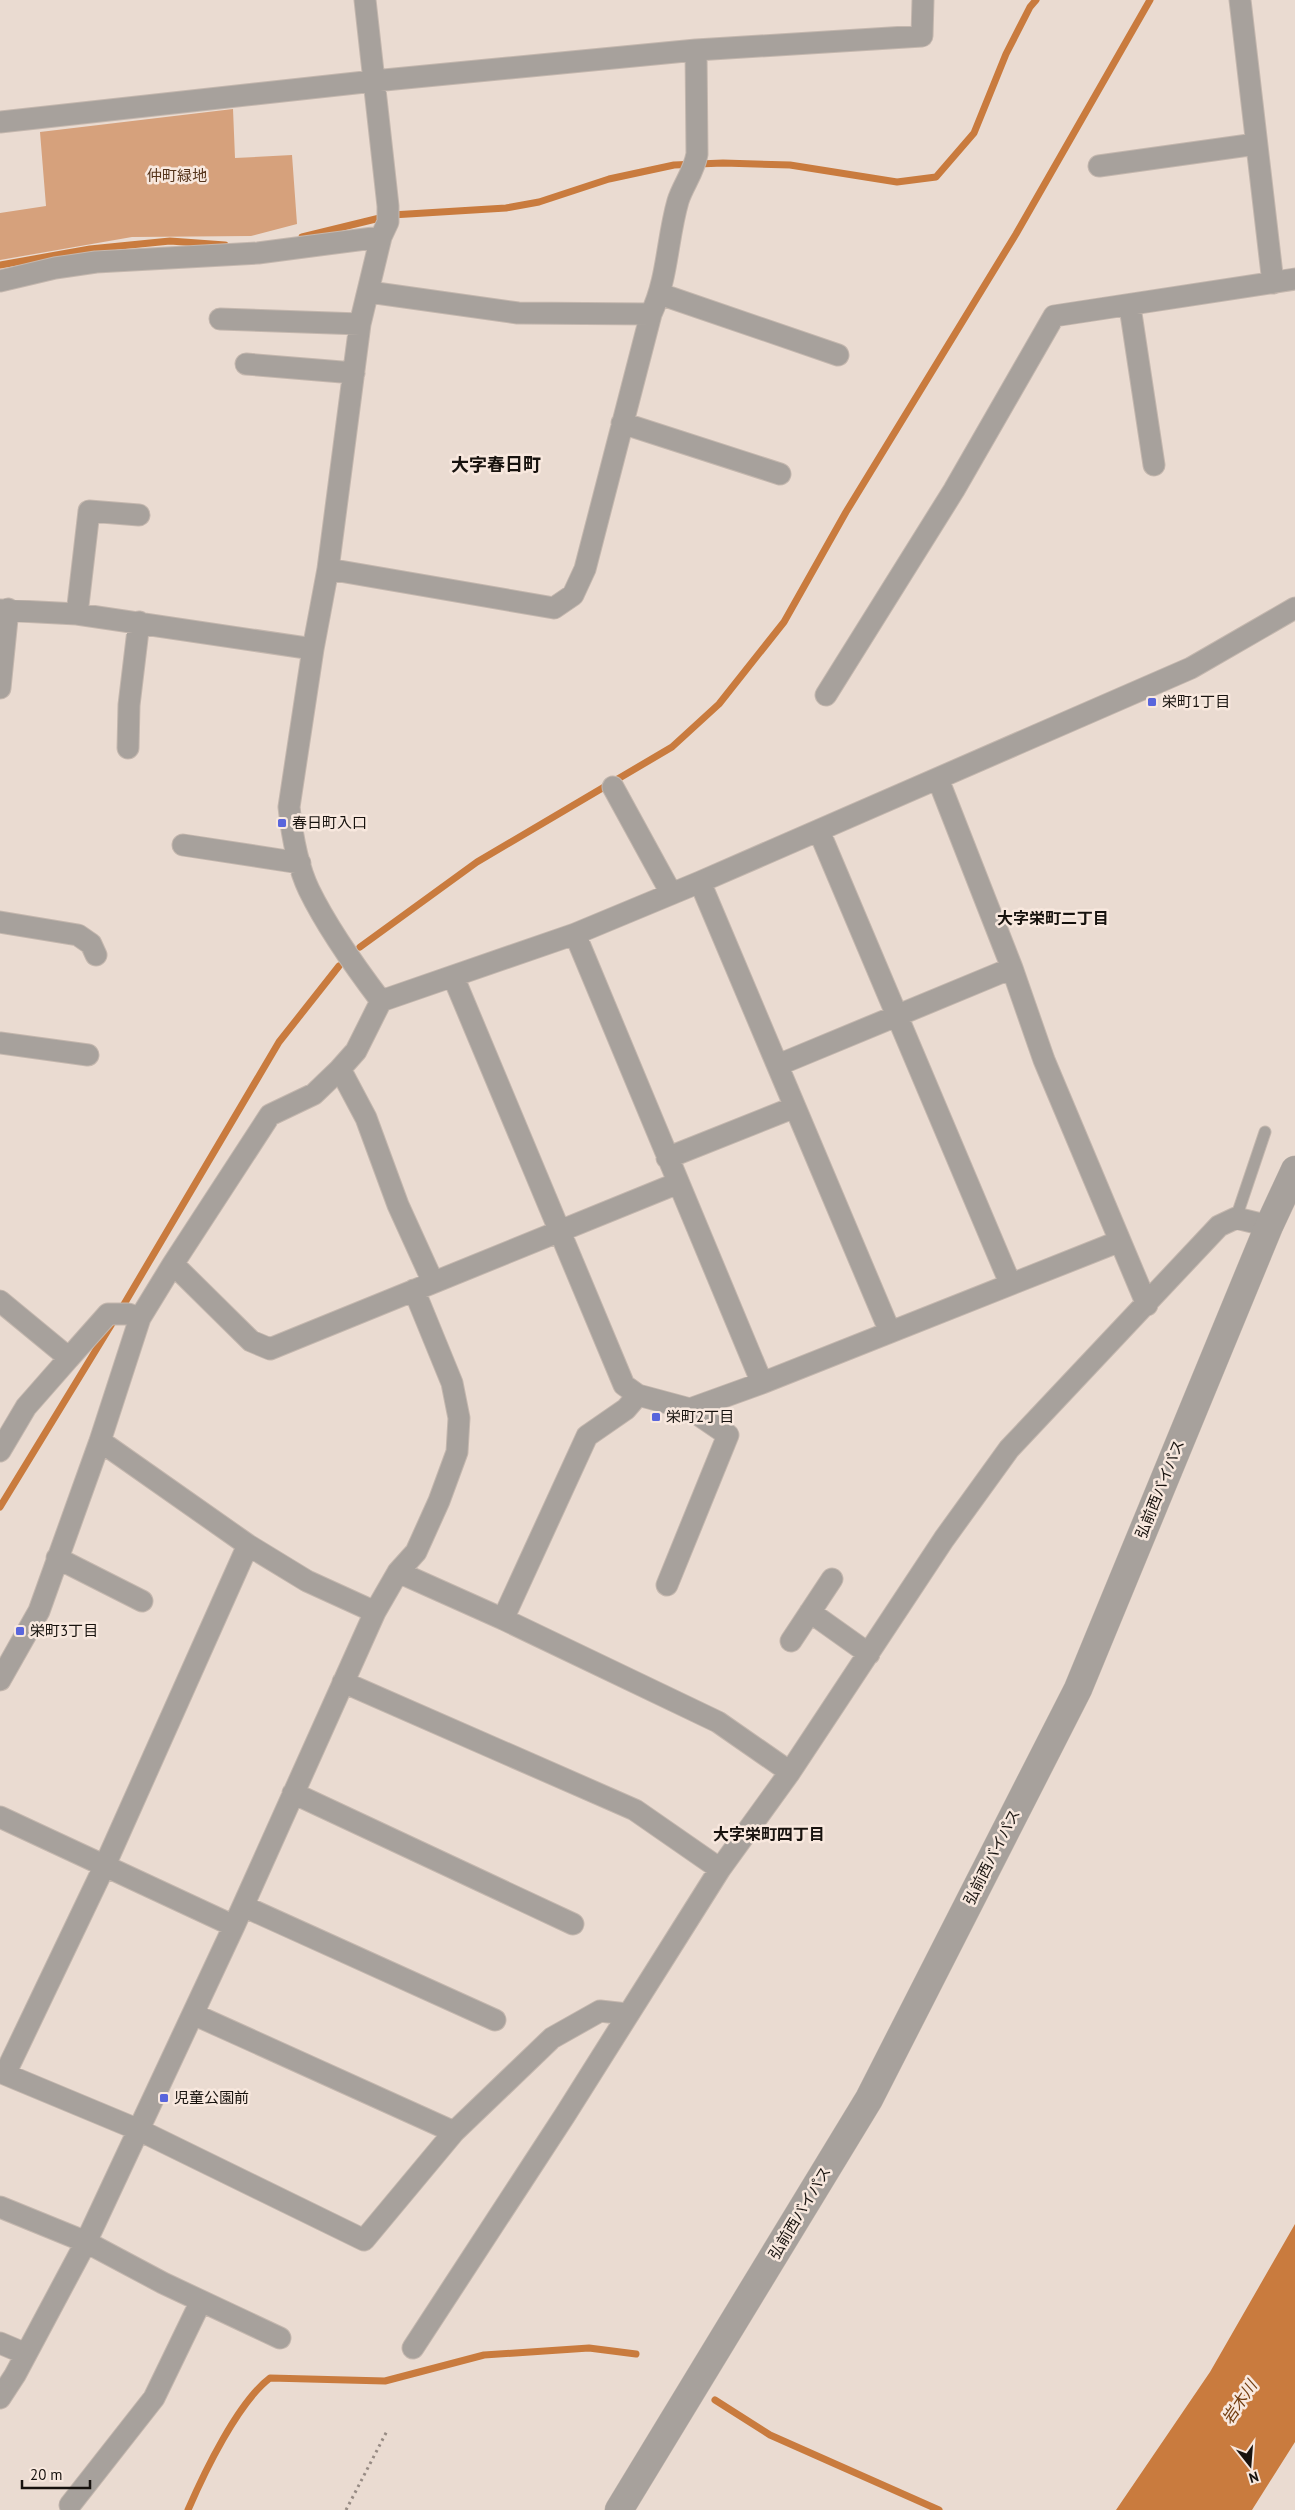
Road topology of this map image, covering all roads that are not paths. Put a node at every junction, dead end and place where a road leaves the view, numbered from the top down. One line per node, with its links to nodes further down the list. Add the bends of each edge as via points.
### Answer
1 (365, 0): 5 (street)
2 (922, 0): 4 (street, via 922,36)
3 (1240, 0): 7 (street)
4 (696, 50): 5 (street); 14 (street, via 696,161 678,200)
5 (374, 81): 6 (street); 9 (street)
6 (0, 122)
7 (1256, 144): 8 (street); 12 (street)
8 (1099, 166)
9 (386, 222): 11 (street, via 258,253 96,262); 13 (street)
10 (1295, 280): 12 (street)
11 (0, 281)
12 (1273, 283): 15 (street)
13 (369, 292): 16 (street, via 518,313); 18 (street)
14 (660, 294): 16 (street); 19 (street)
15 (1130, 306): 23 (street); 33 (street, via 1054,316 954,490)
16 (651, 314): 22 (street)
17 (220, 319): 18 (street)
18 (360, 324): 21 (street)
19 (838, 356)
20 (246, 364): 21 (street)
21 (354, 373): 26 (street)
22 (622, 423): 24 (street); 26 (street, via 585,569 573,594 554,608)
23 (1154, 465)
24 (780, 474)
25 (139, 515): 29 (street, via 89,511)
26 (328, 569): 31 (street)
27 (1295, 608): 35 (street, via 1191,668)
28 (4, 609): 29 (street); 32 (street)
29 (77, 614): 30 (street)
30 (139, 622): 31 (street); 34 (street, via 129,705)
31 (313, 649): 39 (street, via 289,807)
32 (0, 688)
33 (826, 695)
34 (128, 748)
35 (938, 779): 37 (street); 45 (street)
36 (613, 787): 41 (street)
37 (819, 831): 40 (street); 48 (street)
38 (183, 845): 39 (street)
39 (300, 863): 47 (street, via 309,890 357,970)
40 (700, 882): 41 (street); 51 (street)
41 (671, 893): 43 (street)
42 (0, 922): 44 (street, via 78,935 92,944)
43 (575, 934): 46 (street); 55 (street)
44 (96, 955)
45 (1012, 968): 48 (street); 61 (street, via 1044,1060)
46 (453, 976): 47 (street); 60 (street)
47 (381, 1001): 52 (street, via 356,1051)
48 (897, 1015): 51 (street); 63 (street)
49 (0, 1043): 50 (street)
50 (88, 1055)
51 (778, 1065): 53 (street)
52 (340, 1069): 62 (street, via 314,1094 270,1115); 64 (street, via 366,1118)
53 (795, 1107): 55 (street); 68 (street)
54 (1265, 1132): 58 (lane)
55 (667, 1158): 57 (street)
56 (1295, 1170): 59 (street, 弘前西バイパス)
57 (678, 1183): 60 (street); 70 (street)
58 (1236, 1218): 59 (street); 66 (street, via 1220,1226)
59 (1269, 1226): 111 (street, 弘前西バイパス, via 1069,1707 869,2099)
60 (560, 1230): 64 (street); 71 (street, via 624,1385)
61 (1120, 1241): 63 (street); 66 (street)
62 (172, 1264): 64 (street, via 251,1341 270,1349); 67 (street)
63 (1010, 1283): 68 (street)
64 (423, 1286): 77 (street, via 429,1332 452,1384 459,1418 457,1452 416,1552)
65 (0, 1301): 69 (street)
66 (1147, 1305): 85 (street, via 1008,1450 944,1539)
67 (125, 1315): 69 (street); 73 (street)
68 (890, 1332): 70 (street)
69 (69, 1358): 74 (street, via 26,1407)
70 (762, 1383): 72 (street)
71 (638, 1395): 72 (street); 83 (street, via 626,1409 587,1436)
72 (690, 1408): 79 (street, via 728,1435)
73 (100, 1441): 75 (street); 76 (street)
74 (0, 1451)
75 (248, 1545): 81 (street, via 308,1581); 91 (street)
76 (57, 1558): 80 (street); 86 (street, via 39,1611)
77 (398, 1572): 81 (street); 83 (street)
78 (832, 1579): 82 (street)
79 (667, 1585)
80 (142, 1601)
81 (375, 1612): 87 (street)
82 (810, 1612): 84 (street); 85 (street)
83 (503, 1619): 88 (street, via 718,1722)
84 (790, 1641)
85 (869, 1654): 88 (street)
86 (0, 1680)
87 (343, 1682): 89 (street); 92 (street, via 635,1810)
88 (790, 1772): 92 (street)
89 (293, 1793): 93 (street); 94 (street)
90 (0, 1816): 91 (street)
91 (105, 1866): 95 (street); 99 (street)
92 (720, 1869): 97 (street)
93 (243, 1906): 95 (street); 98 (street)
94 (573, 1924)
95 (234, 1926): 96 (street)
96 (193, 2014): 100 (street); 101 (street)
97 (627, 2014): 101 (street, via 600,2011 552,2038); 107 (street, via 565,2115)
98 (495, 2020)
99 (2, 2073): 100 (street)
100 (139, 2130): 101 (street, via 364,2240); 103 (street)
101 (454, 2132)
102 (0, 2207): 103 (street)
103 (86, 2242): 104 (street); 108 (street)
104 (201, 2301): 105 (street); 110 (street, via 154,2398)
105 (280, 2338)
106 (0, 2343): 108 (street)
107 (412, 2348)
108 (26, 2354): 109 (street)
109 (0, 2398)
110 (70, 2505)
111 (619, 2510)

